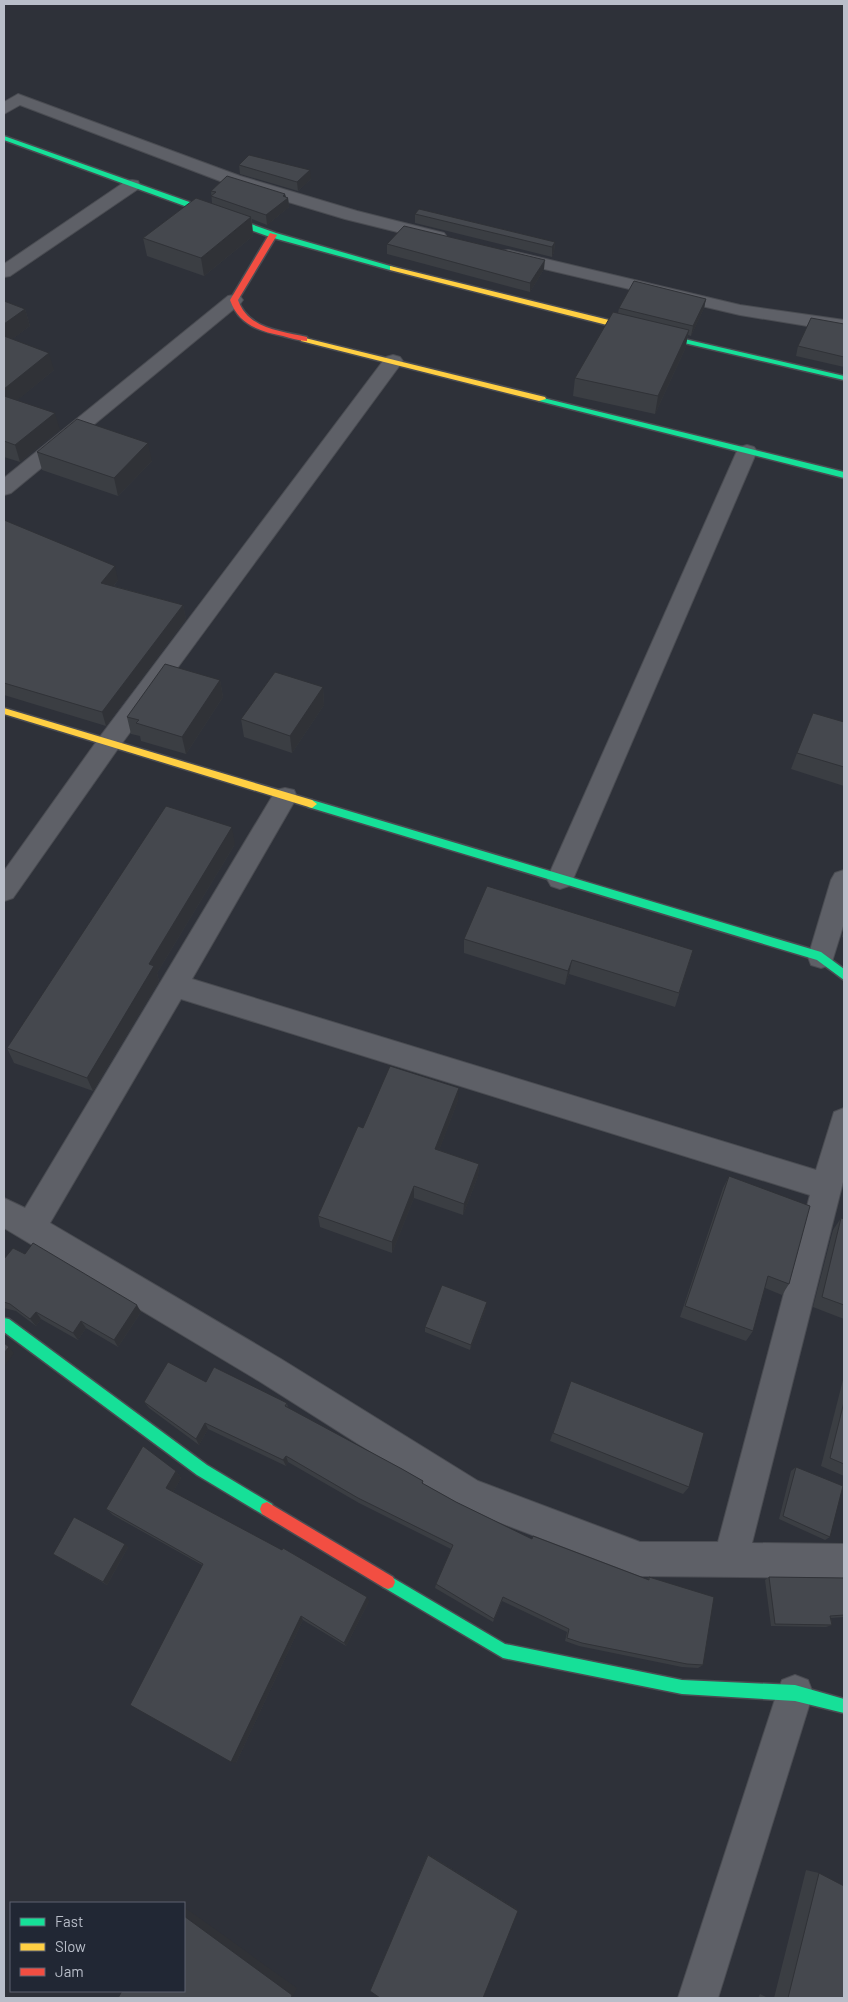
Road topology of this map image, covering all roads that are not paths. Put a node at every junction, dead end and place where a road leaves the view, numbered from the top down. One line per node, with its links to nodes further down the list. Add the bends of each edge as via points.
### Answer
1 (4, 108): 5 (street, via 18,99 234,180)
2 (4, 138): 3 (street)
3 (132, 185): 4 (street); 7 (street)
4 (273, 235): 8 (street); 11 (street, via 644,332)
5 (450, 241)
6 (496, 252): 9 (street, via 740,310)
7 (4, 272)
8 (234, 300): 10 (street, via 236,311 254,326); 14 (street)
9 (844, 326)
10 (393, 361): 12 (street); 16 (street)
11 (844, 378)
12 (747, 451): 13 (street); 18 (street)
13 (844, 475)
14 (4, 488)
15 (4, 711): 16 (street)
16 (108, 744): 17 (street); 20 (street)
17 (285, 798): 18 (street); 23 (street)
18 (560, 879): 21 (street)
19 (844, 880): 21 (street)
20 (4, 891)
21 (821, 957): 22 (street)
22 (844, 975)
23 (174, 985): 25 (street); 26 (street)
24 (844, 1121): 25 (street)
25 (828, 1187): 28 (street)
26 (17, 1219): 28 (street, via 270,1370 468,1494 640,1559)
27 (4, 1324): 30 (street, via 202,1470 503,1651 682,1687)
28 (730, 1560): 29 (street)
29 (844, 1561)
30 (795, 1693): 31 (street); 32 (street)
31 (844, 1706)
32 (698, 1998)

